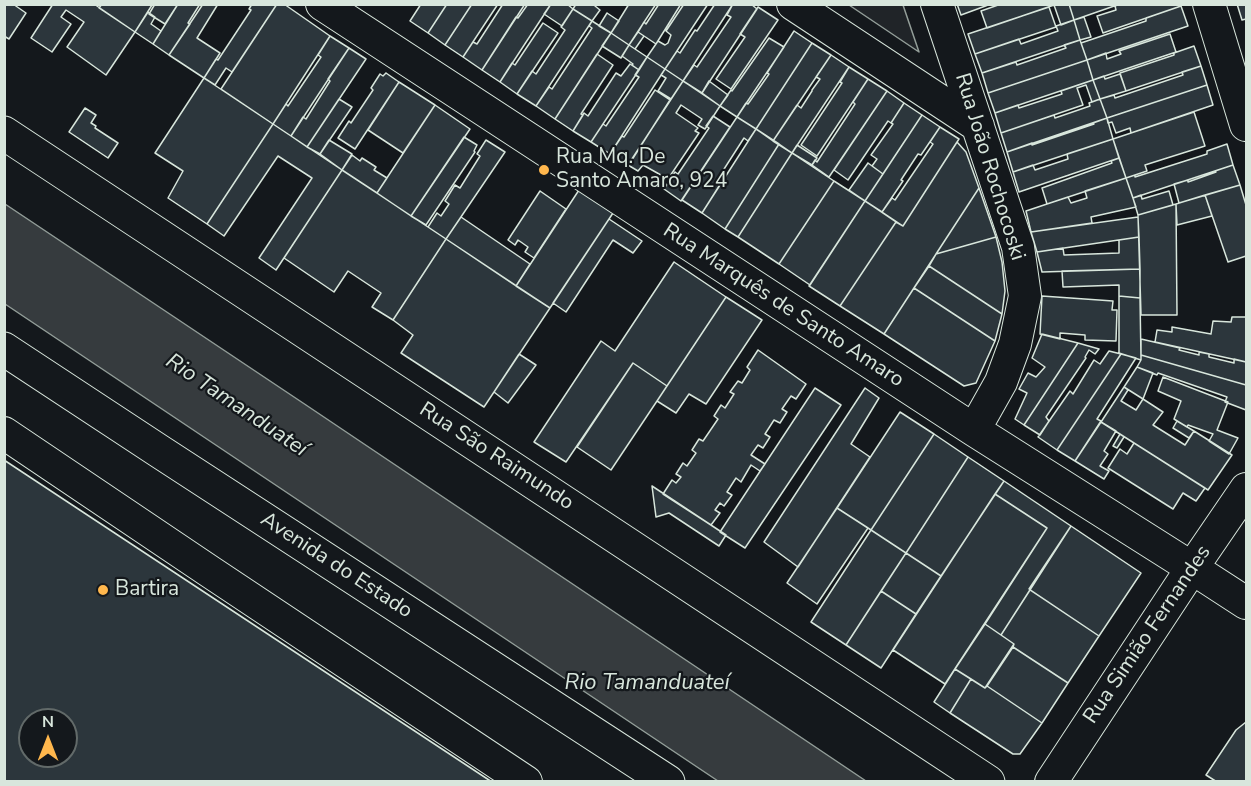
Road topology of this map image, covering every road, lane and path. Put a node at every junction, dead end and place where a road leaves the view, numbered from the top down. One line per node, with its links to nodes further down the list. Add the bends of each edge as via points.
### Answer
1 (322, 4): 9 (street, Rua Marquês de Santo Amaro)
2 (793, 4): 6 (street)
3 (937, 4): 6 (street, Rua João Rochocoski)
4 (1209, 4): 5 (street)
5 (1246, 125)
6 (978, 126): 9 (street, Rua João Rochocoski, via 1018,247 1025,296 1016,344 1001,382)
7 (4, 133): 16 (highway, Rua São Raimundo)
8 (4, 349): 15 (highway, Avenida do Estado)
9 (974, 430): 12 (street, Rua Marquês de Santo Amaro)
10 (4, 433): 14 (street)
11 (1246, 489): 12 (street, Rua Simião Fernandes)
12 (1192, 568): 13 (street, Rua Marquês de Santo Amaro); 17 (street, Rua Simião Fernandes)
13 (1246, 603)
14 (526, 782)
15 (668, 782)
16 (988, 782)
17 (1051, 782)

